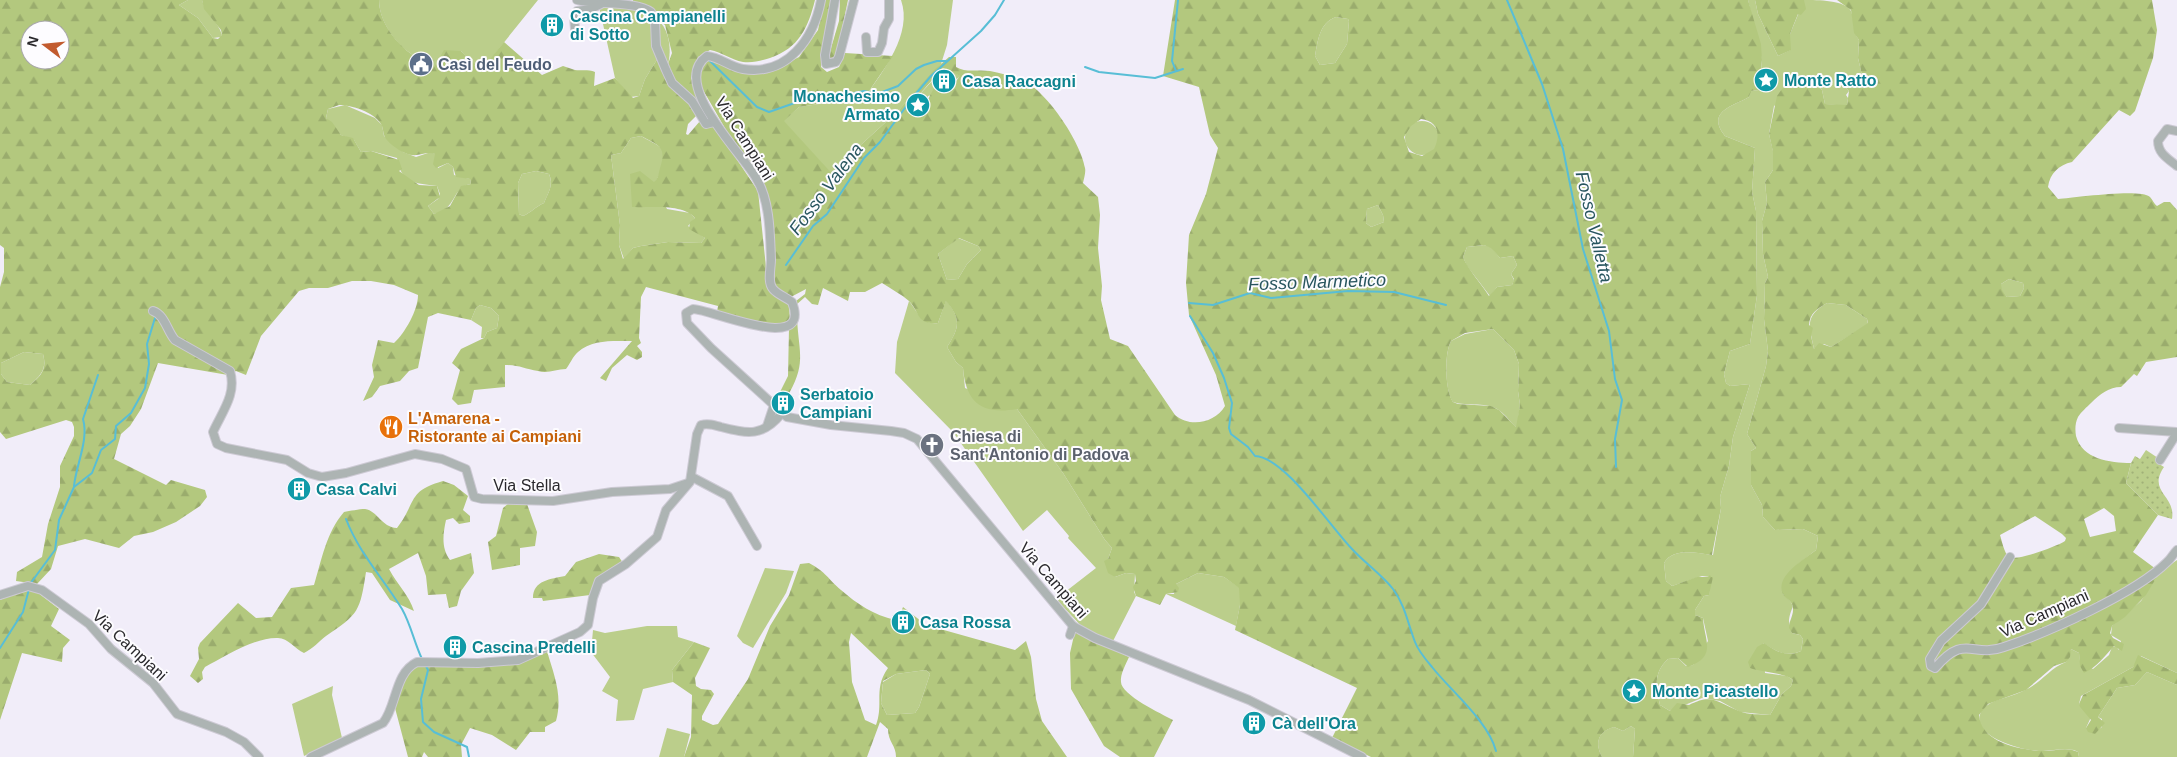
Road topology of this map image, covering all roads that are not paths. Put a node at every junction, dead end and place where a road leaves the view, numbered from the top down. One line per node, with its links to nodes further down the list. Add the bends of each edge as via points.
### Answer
1 (577, 0): 6 (street)
2 (821, 0): 9 (street, Via Campiani, via 814,29 796,53 785,60 759,69 744,69 706,54 697,66 695,81)
3 (835, 0): 4 (street, via 824,55 826,64 839,58)
4 (854, 0)
5 (890, 0): 8 (street, via 889,19 878,52 866,52)
6 (601, 4): 7 (street, via 577,11); 9 (street, via 639,6 651,12 655,22 656,46 672,82 692,101 706,124)
7 (575, 29)
8 (866, 37)
9 (714, 122): 13 (street, Via Campiani, via 760,184 766,214 770,285 792,302 793,318 787,327 777,330 698,309 689,310 686,318 711,348)
10 (2177, 131): 11 (street, via 2167,129 2158,140 2162,154)
11 (2177, 166)
12 (153, 311): 18 (street, Via Stella, via 162,316 169,333 176,340 230,371 229,400 213,432 216,444 226,448 287,460 308,473 322,477 415,454 432,456 466,469 474,497 482,499 553,501 612,492 670,489)
13 (778, 407): 14 (street); 14 (street, via 773,424); 23 (street, Via Campiani, via 787,417 891,430 917,439)
14 (767, 426): 18 (street, via 749,434 710,424 701,425)
15 (2119, 428): 16 (street)
16 (2177, 432): 17 (street)
17 (2160, 460)
18 (690, 480): 19 (street, via 728,496); 26 (street, via 666,510 657,537 626,564 599,581 588,625 582,631 518,660 478,664 417,662 400,682 383,723)
19 (758, 546)
20 (2177, 550): 21 (street, Via Campiani, via 2169,561 2144,580 2076,616 2002,648 1957,648 1935,668 1931,666 1935,649 1981,604)
21 (2010, 558)
22 (0, 596): 25 (street, Via Campiani, via 28,586 42,590 89,624 111,649 154,683 177,714 226,732 244,742)
23 (1073, 626): 24 (street); 27 (street, Via Campiani, via 1095,638 1249,700)
24 (1070, 635)
25 (259, 757)
26 (311, 757)
27 (1362, 757)

